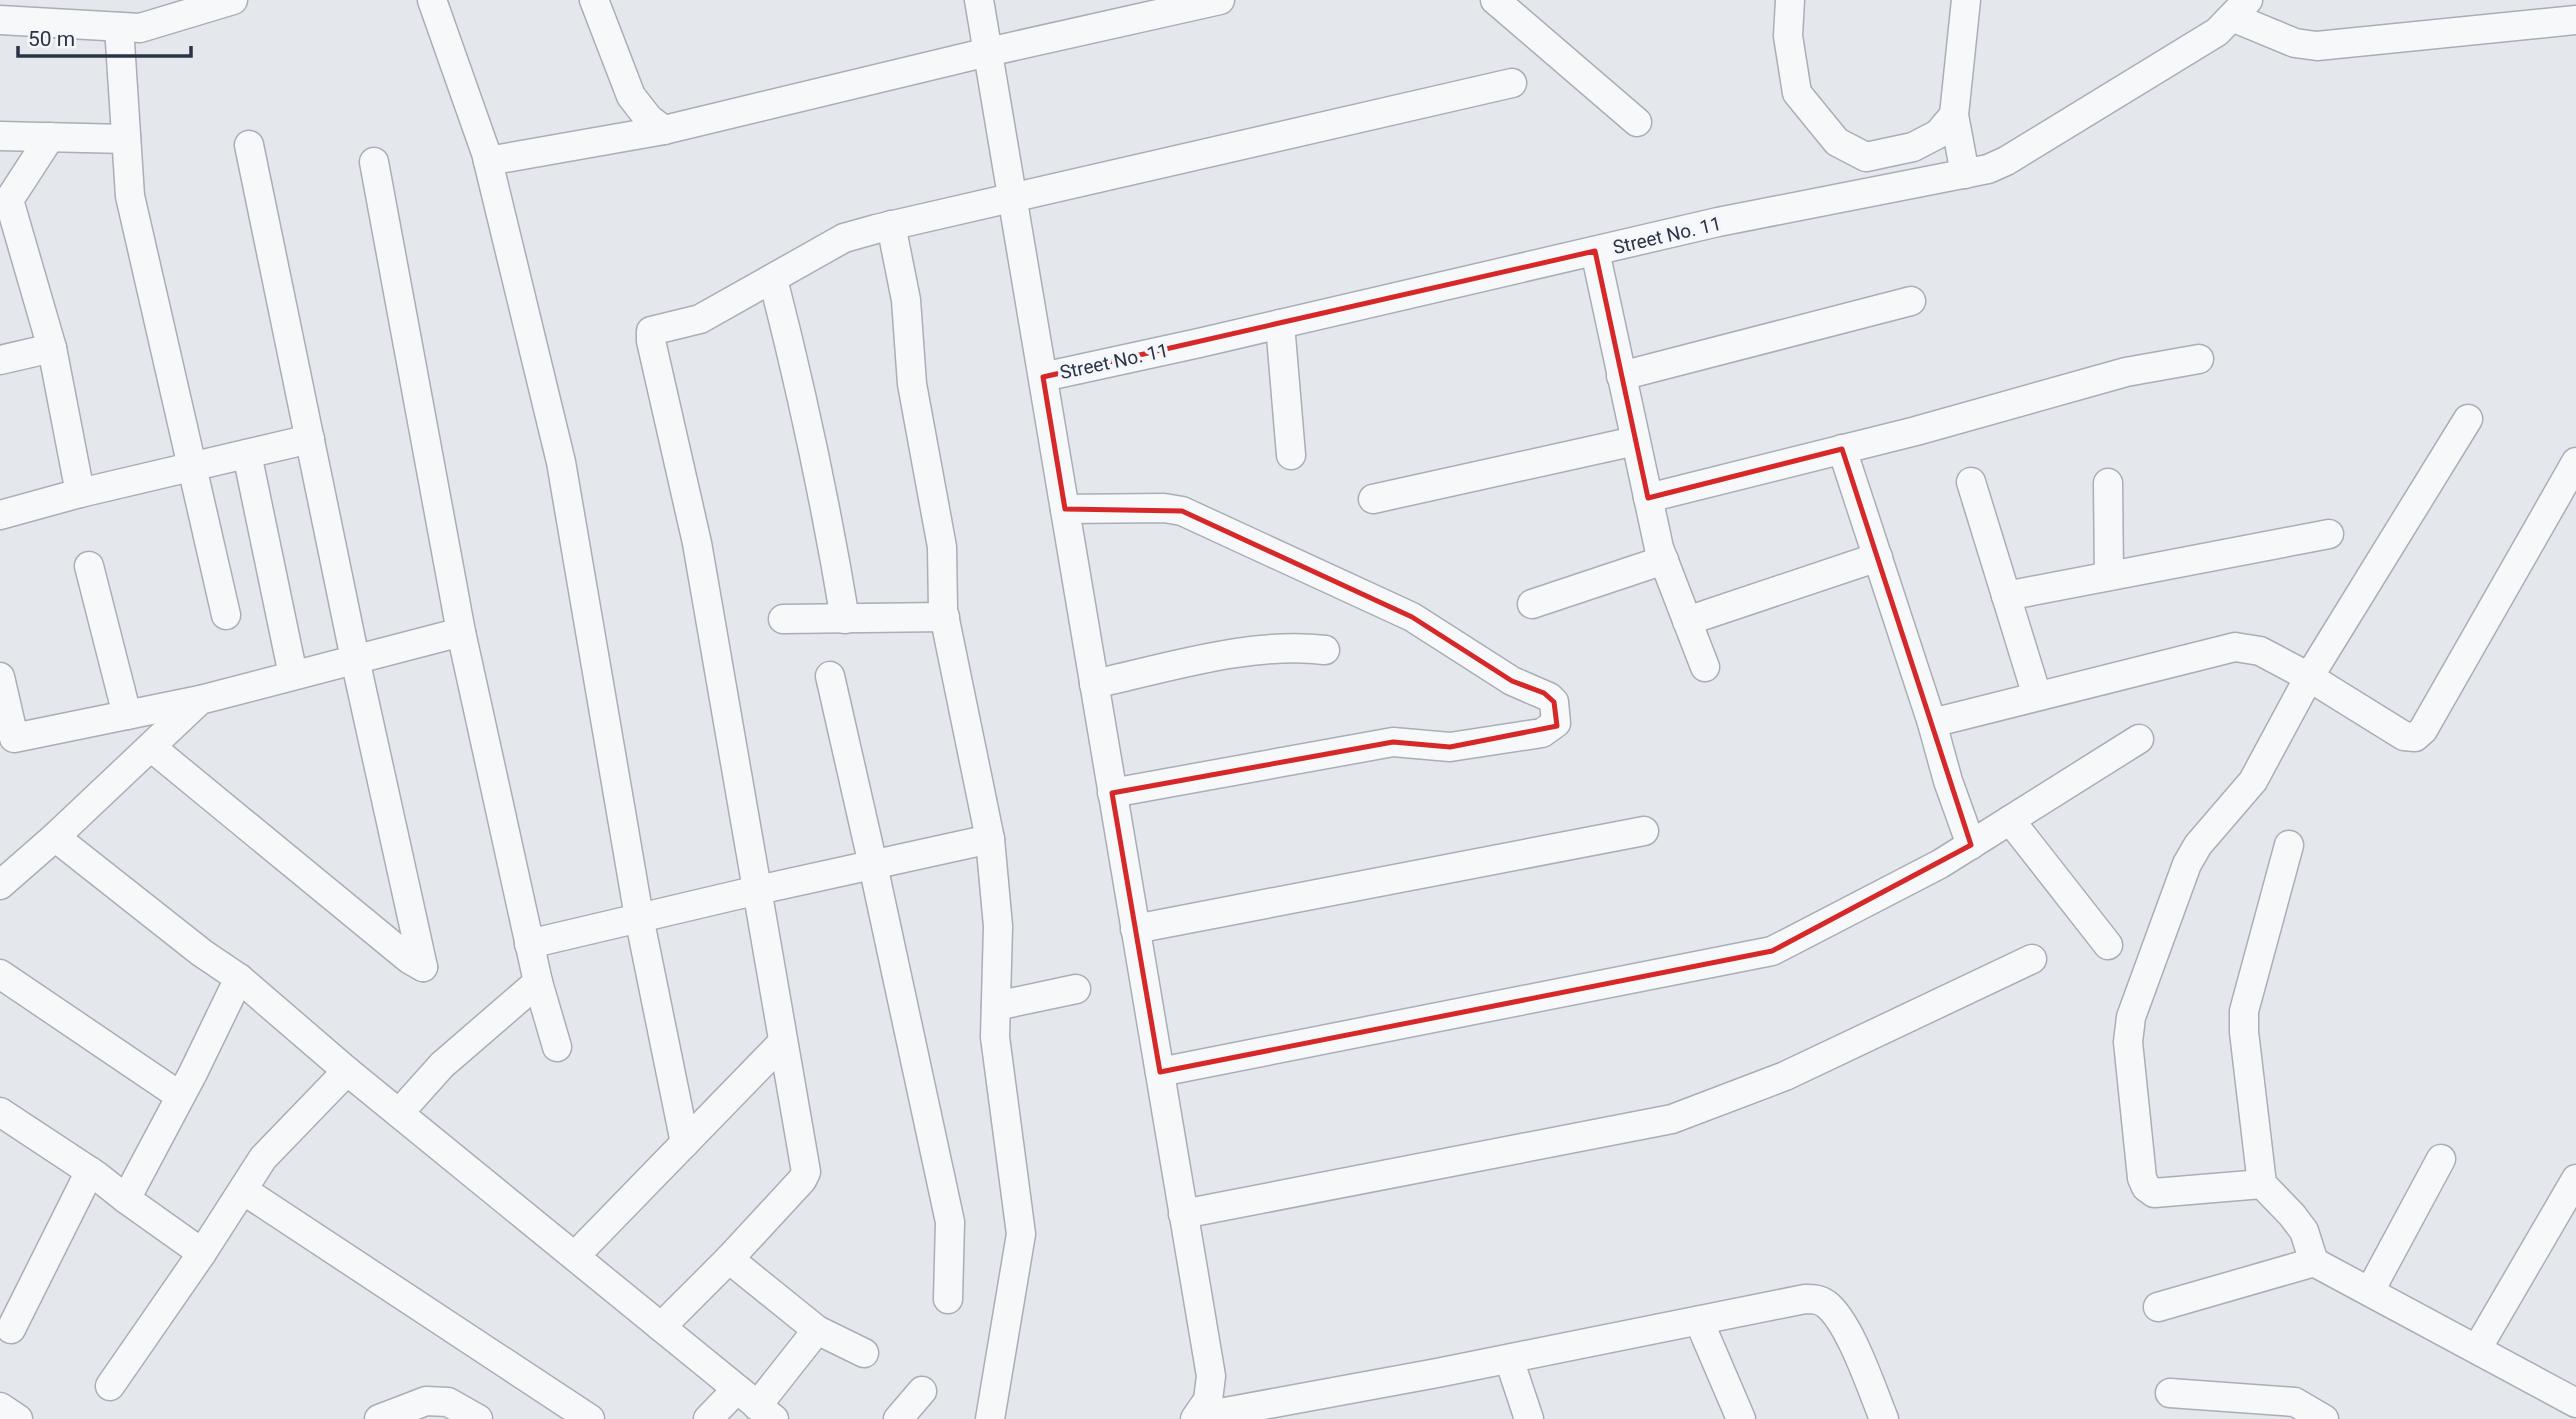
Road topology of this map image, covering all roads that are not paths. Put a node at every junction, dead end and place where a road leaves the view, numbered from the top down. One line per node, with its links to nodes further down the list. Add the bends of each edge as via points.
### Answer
1 (233, 0): 12 (street, via 140,28)
2 (432, 0): 22 (street)
3 (594, 0): 17 (street, via 631,96)
4 (979, 0): 13 (street)
5 (1220, 0): 13 (street)
6 (1495, 0): 16 (street)
7 (1790, 0): 15 (street, via 1787,36 1797,93 1837,142 1867,157 1913,147 1938,134)
8 (1966, 0): 15 (street)
9 (2240, 9): 11 (street, via 2295,43 2317,46); 24 (street, Street No. 11, via 2217,32 2006,161)
10 (0, 20): 12 (street)
11 (2576, 20)
12 (119, 27): 20 (street)
13 (988, 52): 17 (street); 25 (street)
14 (1512, 83): 25 (street)
15 (1954, 116): 24 (street)
16 (1637, 122)
17 (664, 131): 22 (street)
18 (0, 136): 19 (street)
19 (50, 137): 20 (street); 27 (street, via 9,200)
20 (126, 139): 44 (street, via 130,197)
21 (249, 145): 38 (street)
22 (488, 161): 89 (street, via 561,461)
23 (374, 162): 64 (street)
24 (1965, 174): 28 (street, Street No. 11)
25 (1013, 198): 26 (street); 36 (street)
26 (891, 225): 29 (street, via 844,238); 60 (street, via 906,300 912,384 942,547)
27 (12, 248): 32 (street)
28 (1595, 251): 31 (street, Street No. 11); 35 (street)
29 (774, 279): 62 (street, via 804,402); 88 (street, via 700,319 650,335 697,543)
30 (1911, 301): 35 (street)
31 (1280, 324): 36 (street, Street No. 11); 42 (street)
32 (52, 348): 34 (street); 47 (street)
33 (2199, 359): 40 (street, via 2126,372)
34 (0, 360)
35 (1621, 376): 39 (street)
36 (1043, 377): 50 (street)
37 (2468, 419): 71 (street)
38 (310, 439): 41 (street); 66 (street)
39 (1635, 441): 48 (street); 49 (street)
40 (1842, 449): 48 (street); 53 (street)
41 (247, 454): 44 (street); 68 (street)
42 (1291, 455)
43 (2576, 462): 71 (street, via 2415,737 2404,736)
44 (190, 467): 47 (street); 59 (street)
45 (1971, 482): 57 (street)
46 (2108, 483): 56 (street)
47 (80, 493): 51 (street)
48 (1648, 498): 54 (street)
49 (1373, 499)
50 (1065, 509): 72 (street); 79 (street, via 1182,511 1412,617 1512,681 1544,693 1554,702 1556,723 1542,733 1450,747 1393,742)
51 (0, 515)
52 (2329, 534): 56 (street)
53 (1878, 557): 63 (street); 76 (street)
54 (1664, 560): 58 (street); 63 (street)
55 (89, 566): 75 (street)
56 (2109, 576): 57 (street)
57 (2006, 596): 73 (street)
58 (1532, 604)
59 (226, 615)
60 (945, 617): 62 (street); 83 (street)
61 (783, 619): 62 (street)
62 (845, 619)
63 (1687, 621): 67 (street)
64 (461, 632): 66 (street); 91 (street)
65 (1325, 650): 72 (street, via 1260,648)
66 (355, 659): 68 (street); 78 (street, via 424,967)
67 (1705, 667)
68 (293, 675): 74 (street)
69 (830, 676): 86 (street)
70 (0, 677): 75 (street, via 14,737)
71 (2309, 677): 73 (street, via 2260,651 2235,647); 110 (street, via 2253,781 2187,864 2130,1017 2128,1042 2146,1188 2154,1193)
72 (1094, 684): 79 (street)
73 (2037, 696): 76 (street)
74 (200, 700): 75 (street); 78 (street)
75 (127, 715)
76 (1932, 723): 84 (street)
77 (2139, 739): 80 (street)
78 (151, 747): 82 (street)
79 (1112, 793): 90 (street)
80 (2010, 820): 84 (street); 92 (street)
81 (1644, 831): 90 (street)
82 (55, 837): 87 (street); 95 (street)
83 (990, 839): 86 (street); 98 (street, via 998,926)
84 (1971, 845): 102 (street, via 1772,951)
85 (2289, 845): 110 (street, via 2244,1011)
86 (873, 865): 88 (street); 119 (street, via 950,1222)
87 (0, 885)
88 (758, 890): 89 (street); 99 (street)
89 (639, 918): 91 (street); 106 (street)
90 (1135, 929): 102 (street)
91 (529, 944): 96 (street)
92 (2108, 945)
93 (2032, 959): 113 (street, via 1785,1076 1672,1119)
94 (0, 974): 103 (street)
95 (239, 978): 101 (street); 103 (street)
96 (538, 982): 100 (street); 105 (street, via 442,1065)
97 (1076, 989): 98 (street)
98 (996, 1006): 140 (street, via 995,1037 1021,1234)
99 (783, 1042): 106 (street); 116 (street, via 806,1172)
100 (557, 1047)
101 (347, 1071): 105 (street); 111 (street, via 264,1158)
102 (1160, 1073): 113 (street)
103 (180, 1096): 112 (street)
104 (0, 1112): 108 (street)
105 (399, 1113): 115 (street)
106 (685, 1143): 115 (street)
107 (2441, 1159): 118 (street)
108 (90, 1171): 112 (street); 123 (street)
109 (2576, 1179): 125 (street)
110 (2262, 1184): 117 (street, via 2304,1231)
111 (243, 1190): 114 (street); 137 (street)
112 (125, 1199): 114 (street)
113 (1184, 1214): 134 (street, via 1211,1376 1208,1400)
114 (202, 1253): 128 (street)
115 (575, 1256): 122 (street)
116 (729, 1259): 122 (street); 124 (street)
117 (2314, 1262): 118 (street); 120 (street)
118 (2370, 1292): 125 (street)
119 (948, 1298)
120 (2158, 1307)
121 (1699, 1321): 127 (street); 142 (street); 143 (street, via 1816,1299 1838,1318)
122 (661, 1327): 132 (street)
123 (10, 1329)
124 (817, 1330): 126 (street); 132 (street)
125 (2477, 1349): 131 (street)
126 (864, 1353)
127 (1508, 1359): 133 (street); 141 (street)
128 (110, 1386)
129 (922, 1391): 139 (street)
130 (2170, 1393): 144 (street, via 2295,1402)
131 (2576, 1403)
132 (756, 1404): 138 (street)
133 (1306, 1409): 134 (street)
134 (1196, 1418)
135 (379, 1419): 136 (street, via 426,1401 448,1402)
136 (478, 1419)
137 (590, 1419)
138 (708, 1419)
139 (898, 1419)
140 (990, 1419)
141 (1529, 1419)
142 (1741, 1419)
143 (1884, 1419)
144 (2324, 1419)

